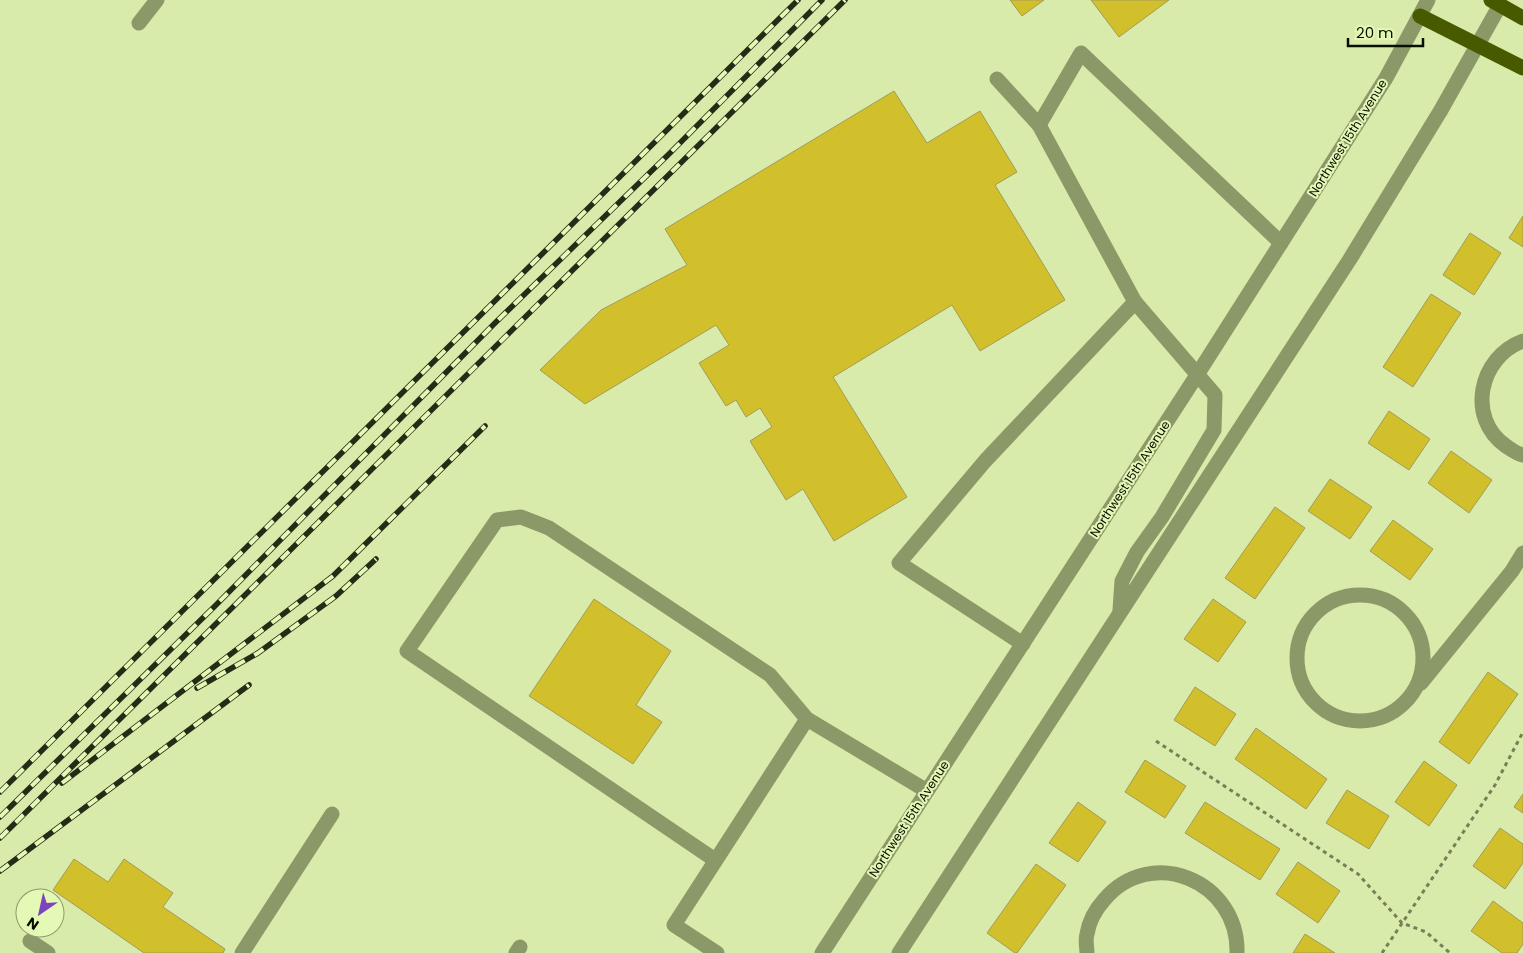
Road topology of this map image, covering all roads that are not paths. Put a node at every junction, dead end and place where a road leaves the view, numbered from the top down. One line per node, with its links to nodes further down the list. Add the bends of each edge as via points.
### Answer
1 (157, 0): 6 (street)
2 (1428, 0): 4 (street, Northwest 15th Avenue)
3 (1498, 2): 5 (main road); 7 (street)
4 (1420, 16): 7 (main road); 11 (street, Northwest 15th Avenue, via 1386,78)
5 (1523, 18)
6 (140, 23)
7 (1478, 45): 8 (main road); 18 (street, via 1350,259)
8 (1523, 68)
9 (997, 79): 10 (street)
10 (1039, 125): 11 (street, via 1081,53); 12 (street)
11 (1281, 242): 14 (street, Northwest 15th Avenue)
12 (1135, 302): 14 (street); 19 (street, via 985,461 899,563)
13 (1523, 341): 15 (street, via 1501,353 1488,370 1482,391 1484,412 1492,432)
14 (1197, 375): 18 (street, via 1215,395 1214,430 1122,581); 19 (street, Northwest 15th Avenue)
15 (1523, 456)
16 (1523, 553): 17 (street)
17 (1517, 575): 20 (street)
18 (1120, 612): 30 (street)
19 (1023, 644): 22 (street, Northwest 15th Avenue)
20 (1404, 704): 20 (street, via 1386,715 1366,721 1344,720 1325,711 1314,701 1299,677 1296,656 1300,635 1311,617 1326,604 1359,595 1386,601 1403,612 1415,628 1422,647 1422,668 1416,687)
21 (807, 719): 22 (street); 24 (street); 24 (street, via 770,675 549,528 521,517 497,520 407,651)
22 (927, 791): 29 (street, Northwest 15th Avenue)
23 (332, 814): 27 (street)
24 (715, 860): 28 (street, via 674,925)
25 (30, 941): 26 (street)
26 (48, 953)
27 (242, 953)
28 (717, 953)
29 (822, 953)
30 (899, 953)
31 (1087, 953): 32 (street, via 1086,934 1095,910 1112,890 1134,877 1160,872 1200,883 1220,900 1233,925)
32 (1237, 953)

